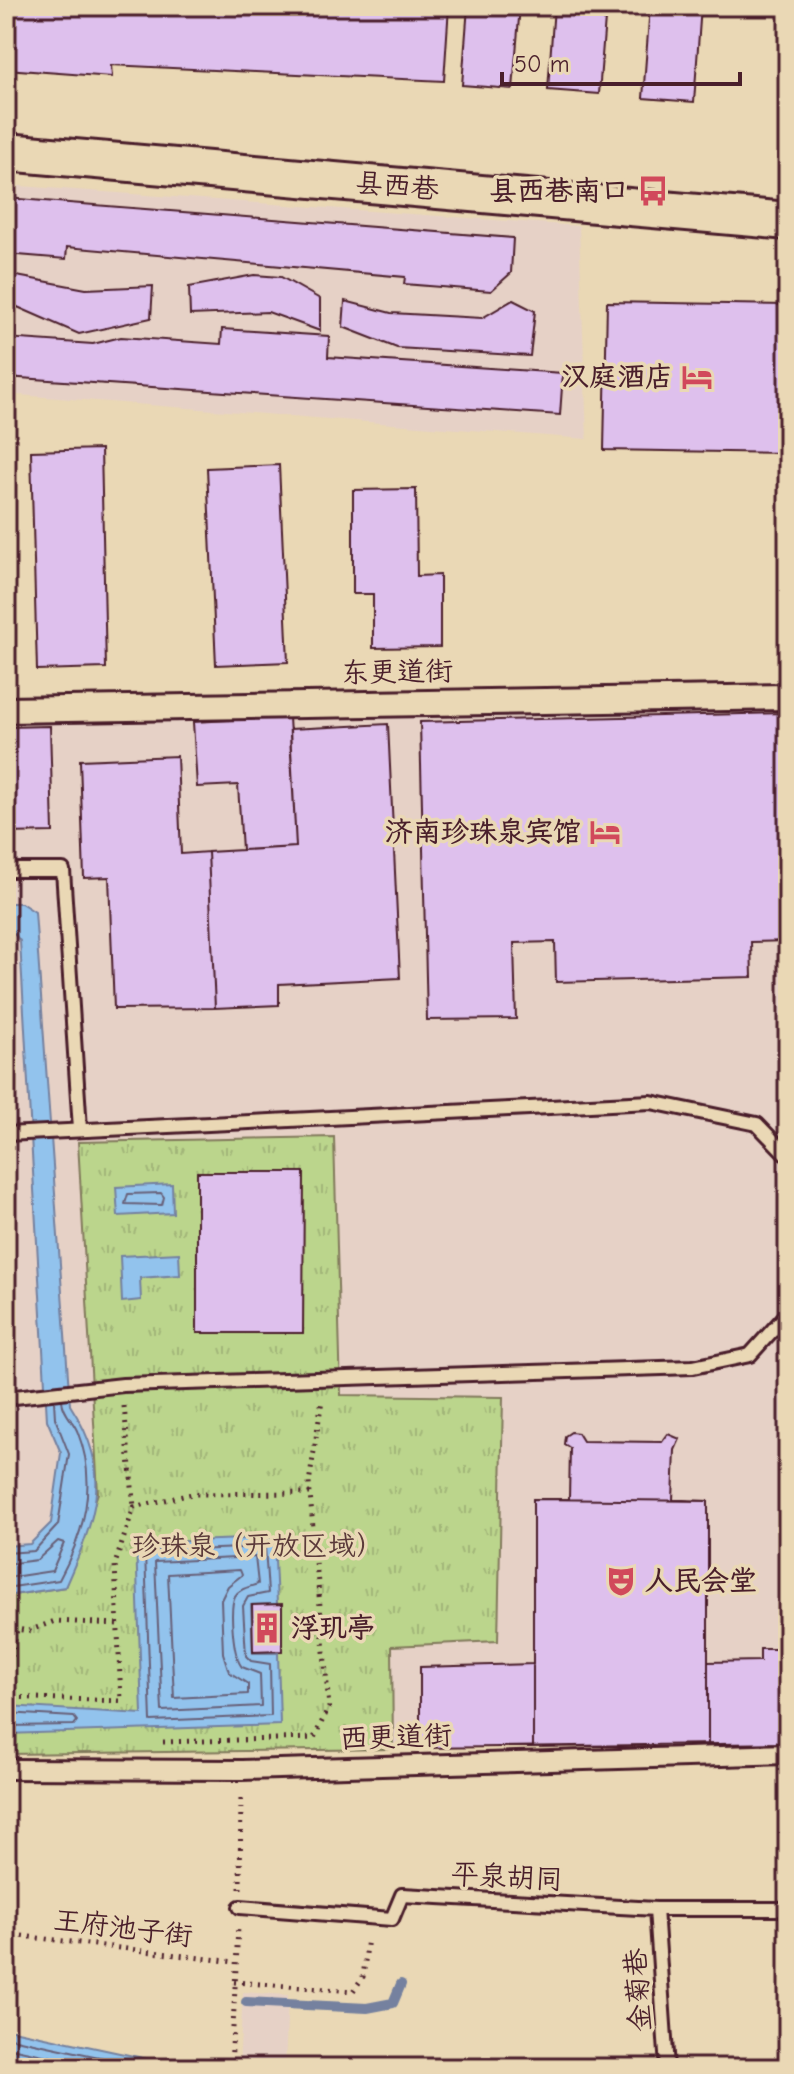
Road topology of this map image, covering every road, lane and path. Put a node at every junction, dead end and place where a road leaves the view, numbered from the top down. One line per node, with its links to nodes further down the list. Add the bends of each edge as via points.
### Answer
1 (6, 152): 2 (main road, 县西巷)
2 (788, 221)
3 (788, 697): 4 (street, 东更道街)
4 (6, 710)
5 (6, 870): 6 (lane, via 63,870)
6 (80, 1129): 7 (lane); 8 (lane, via 651,1102 757,1124)
7 (6, 1134)
8 (788, 1156)
9 (788, 1313): 10 (lane, via 750,1355 693,1367)
10 (325, 1378): 11 (lane); 13 (path)
11 (123, 1385): 12 (lane); 14 (path)
12 (6, 1398)
13 (310, 1493): 14 (path, via 192,1494); 18 (path, via 329,1707 314,1738)
14 (134, 1507): 15 (path, via 115,1564)
15 (118, 1624): 16 (path, via 55,1621 28,1631 17,1629); 17 (path, via 121,1701)
16 (6, 1688)
17 (6, 1697)
18 (149, 1742)
19 (788, 1754): 20 (street, 西更道街, via 242,1770)
20 (6, 1769)
21 (240, 1907): 24 (lane)
22 (656, 1909): 23 (lane, 平泉胡同); 24 (lane, 平泉胡同, via 402,1895 392,1919); 28 (lane, 金菊巷)
23 (788, 1909)
24 (371, 1917): 27 (path, via 363,1977 353,1991)
25 (6, 1934): 26 (path, 王府池子街)
26 (234, 1962)
27 (234, 1982)
28 (667, 2068)

